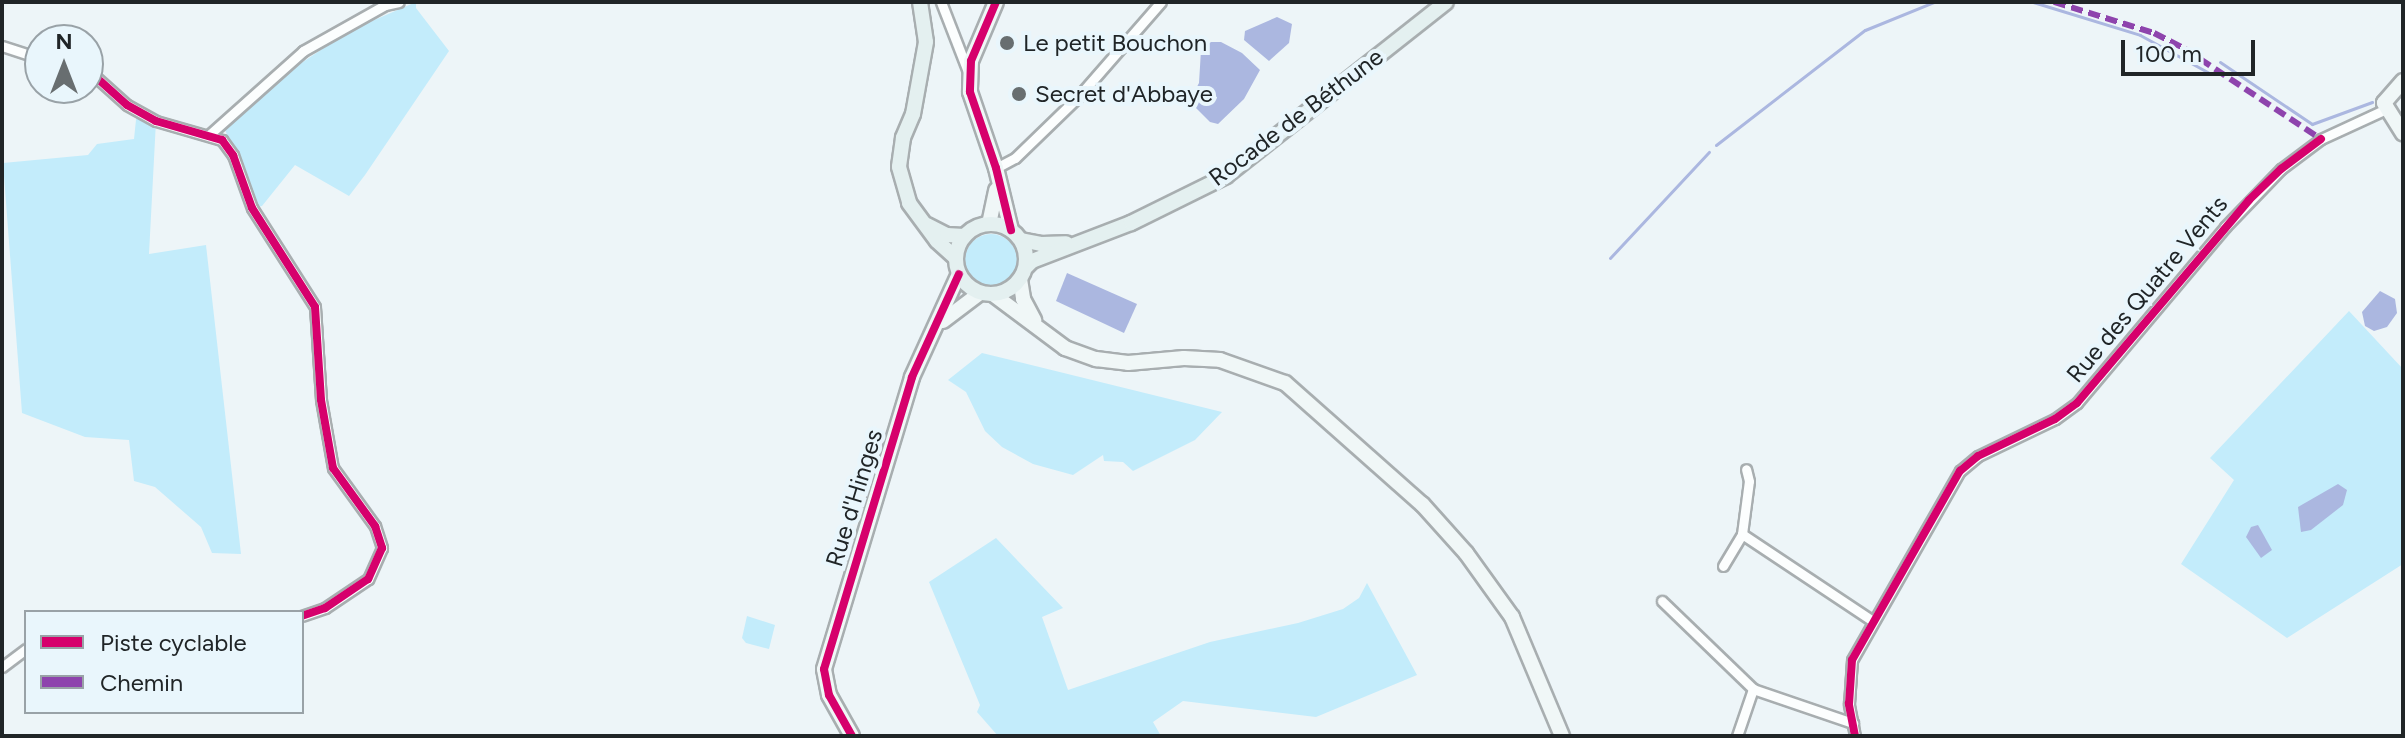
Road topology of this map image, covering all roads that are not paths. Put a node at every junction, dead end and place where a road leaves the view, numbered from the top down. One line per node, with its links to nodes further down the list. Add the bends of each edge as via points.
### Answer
1 (399, 2): 14 (street, via 303,51)
2 (920, 2): 17 (main road, via 926,42 899,167 909,203)
3 (941, 2): 9 (street)
4 (996, 2): 9 (street)
5 (1161, 2): 15 (street, via 1078,97)
6 (1446, 2): 20 (main road, Rocade de Béthune, via 1226,176)
7 (2, 46): 8 (street)
8 (24, 53)
9 (969, 72): 15 (street, via 975,112)
10 (2403, 81): 12 (street, via 2386,98)
11 (104, 84): 14 (street, via 156,121)
12 (2386, 109): 13 (street); 32 (street, Rue des Quatre Vents, via 2321,139 2281,169 2077,403 1960,471)
13 (2403, 133)
14 (210, 134): 31 (street, via 233,155 252,208 315,307 321,400 333,468 381,537 382,548 368,579 325,608)
15 (997, 173): 16 (street); 18 (street)
16 (989, 224): 18 (main road); 19 (main road)
17 (926, 225): 19 (main road); 21 (main road)
18 (1016, 235): 20 (main road, Rocade de Béthune, via 1055,244); 22 (main road)
19 (964, 236): 21 (main road)
20 (1094, 239): 22 (main road, Rocade de Béthune, via 1032,261)
21 (956, 258): 23 (main road)
22 (1023, 273): 24 (main road, via 1004,292); 25 (street, via 1026,307)
23 (959, 274): 24 (main road); 26 (street, Rue d'Hinges)
24 (987, 294): 25 (street); 26 (street, Rue d'Hinges, via 948,316)
25 (1047, 336): 38 (street, via 1096,359 1220,360 1285,383 1422,504 1466,553 1512,617)
26 (926, 343): 37 (street, Rue d'Hinges, via 824,669 829,695)
27 (1746, 469): 28 (street)
28 (1742, 534): 29 (street); 32 (street)
29 (1723, 566)
30 (1662, 601): 35 (street)
31 (304, 615)
32 (1873, 621): 36 (street, Rue des Quatre Vents, via 1852,660 1848,688)
33 (24, 650): 34 (street)
34 (2, 667)
35 (1753, 689): 36 (street); 39 (street)
36 (1853, 723): 40 (street, Rue des Quatre Vents)
37 (852, 736)
38 (1562, 736)
39 (1737, 736)
40 (1855, 736)

